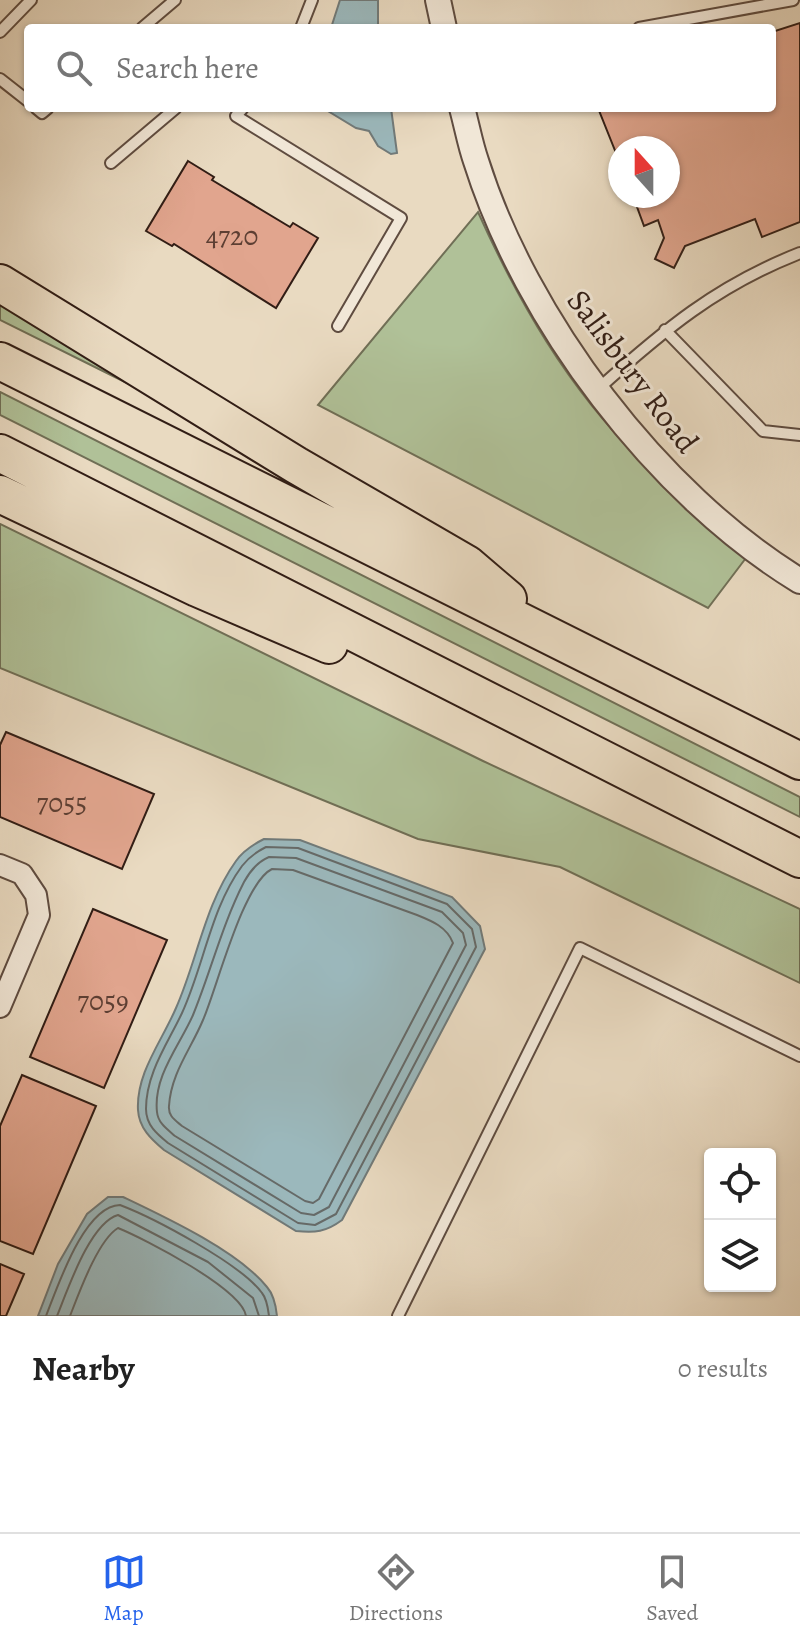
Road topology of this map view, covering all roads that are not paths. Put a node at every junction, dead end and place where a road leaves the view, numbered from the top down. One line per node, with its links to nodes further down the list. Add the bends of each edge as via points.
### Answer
1 (175, 0): 6 (lane)
2 (312, 0): 7 (lane)
3 (438, 0): 8 (street)
4 (793, 0): 9 (lane)
5 (28, 1): 10 (lane)
6 (147, 24)
7 (303, 24)
8 (443, 24)
9 (661, 24)
10 (0, 32)
11 (0, 79): 12 (lane)
12 (24, 98)
13 (171, 112): 16 (lane)
14 (240, 112): 19 (lane, via 236,116 401,218)
15 (463, 112): 22 (street, Salisbury Road, via 500,224 541,305)
16 (111, 163)
17 (800, 253): 20 (lane, via 720,292)
18 (0, 283): 27 (highway, via 283,458 467,564)
19 (338, 326)
20 (665, 330): 22 (lane); 23 (lane, via 763,431)
21 (0, 361): 27 (highway)
22 (598, 389): 26 (street, Salisbury Road, via 678,484)
23 (800, 435)
24 (0, 453): 29 (highway)
25 (0, 494): 29 (highway, via 197,588)
26 (800, 581)
27 (548, 634): 28 (highway)
28 (800, 761)
29 (660, 789): 30 (highway)
30 (800, 859)
31 (0, 865): 32 (street, via 22,874 36,895 39,915)
32 (0, 1007)
33 (800, 1056): 34 (lane, via 580,948)
34 (398, 1316)

